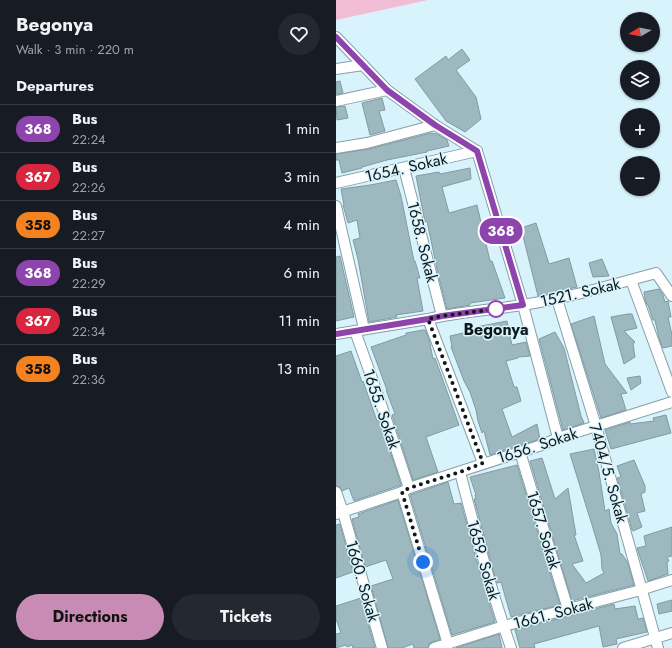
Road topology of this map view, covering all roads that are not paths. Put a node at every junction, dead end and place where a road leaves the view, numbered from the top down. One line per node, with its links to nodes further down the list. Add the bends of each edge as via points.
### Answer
1 (336, 37): 2 (street)
2 (362, 65): 3 (street); 4 (street)
3 (336, 69)
4 (387, 90): 5 (street); 6 (street)
5 (336, 101)
6 (435, 125): 7 (street); 8 (street)
7 (336, 148)
8 (477, 151): 9 (street, 1654. Sokak); 15 (street)
9 (404, 168): 10 (street, 1654. Sokak); 16 (street, 1658. Sokak)
10 (336, 183)
11 (336, 206): 18 (street, 1655. Sokak)
12 (631, 280): 13 (street, 1521. Sokak, via 656,273); 14 (street, 1521. Sokak); 20 (street)
13 (672, 296)
14 (557, 299): 15 (street, 1521. Sokak); 22 (street, 7404/5. Sokak)
15 (523, 305): 16 (street, 1521. Sokak); 23 (street)
16 (442, 316): 17 (street, 1521. Sokak)
17 (428, 319): 18 (street, 1521. Sokak); 25 (street)
18 (360, 330): 19 (street, 1521. Sokak); 27 (street, 1655. Sokak)
19 (336, 334)
20 (672, 392)
21 (672, 402): 22 (street, 1656. Sokak)
22 (596, 426): 23 (street, 1656. Sokak); 31 (street, 7404/5. Sokak)
23 (558, 438): 24 (street, 1656. Sokak)
24 (520, 452): 25 (street, 1656. Sokak); 32 (street, 1657. Sokak)
25 (483, 463): 26 (street, 1656. Sokak)
26 (460, 472): 27 (street, 1656. Sokak); 33 (street, 1659. Sokak, via 474,530)
27 (406, 490): 29 (street, 1656. Sokak); 36 (street, 1655. Sokak)
28 (336, 492): 29 (street, 1660. Sokak)
29 (340, 513): 37 (street, 1660. Sokak)
30 (672, 580): 31 (street, 1661. Sokak)
31 (642, 590): 32 (street, 1661. Sokak); 35 (street, 7404/5. Sokak)
32 (568, 609): 33 (street, 1661. Sokak)
33 (504, 626): 36 (street, 1661. Sokak); 39 (street, 1659. Sokak)
34 (672, 633): 35 (street)
35 (656, 643): 40 (street)
36 (448, 644): 38 (street, 1661. Sokak)
37 (382, 648)
38 (434, 648)
39 (511, 648)
40 (622, 648)

